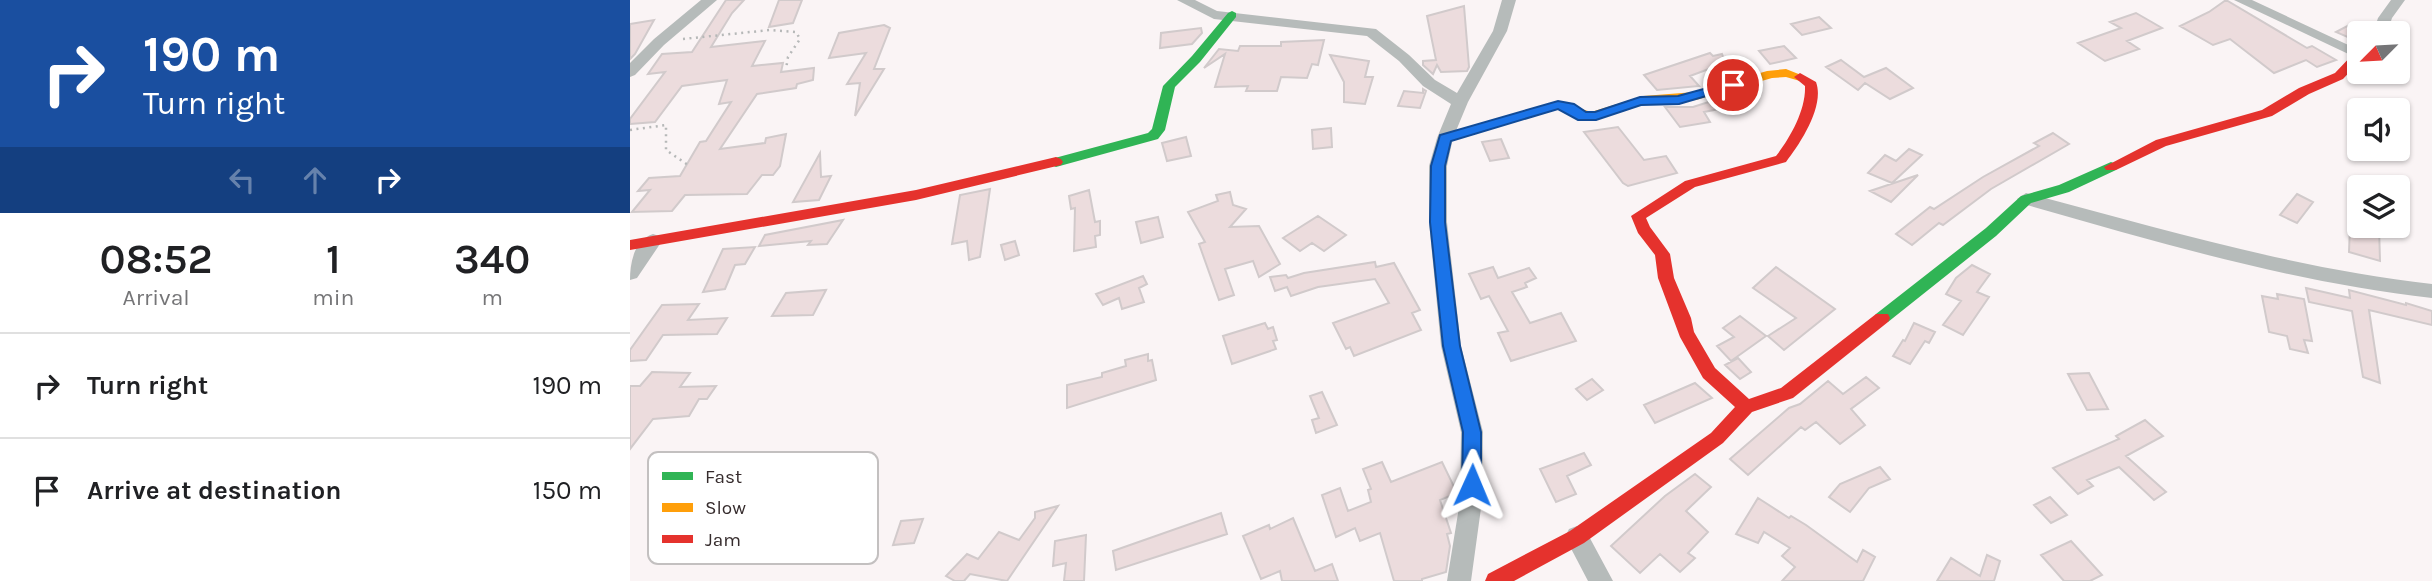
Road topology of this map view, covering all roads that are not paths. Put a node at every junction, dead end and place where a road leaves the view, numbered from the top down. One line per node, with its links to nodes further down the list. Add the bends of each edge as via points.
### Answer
1 (710, 0): 10 (street)
2 (1184, 0): 6 (street, via 1214,15)
3 (1509, 0): 11 (street, via 1500,31)
4 (2241, 0): 8 (street)
5 (2398, 0): 7 (street)
6 (1232, 15): 11 (street, via 1371,32 1429,83); 14 (street, via 1169,86 1158,130 1142,141 916,195)
7 (2384, 21)
8 (2347, 49)
9 (2347, 68): 13 (street, via 2267,113 2161,143 2064,188)
10 (630, 72)
11 (1460, 102): 12 (street)
12 (1445, 138): 18 (street, via 1558,105 1588,117 1640,101 1679,100 1772,73 1794,75 1810,83 1812,98 1781,159 1690,184 1638,216 1661,254 1686,333 1709,373); 20 (street, via 1438,166 1438,222 1451,346 1472,432 1471,502)
13 (2026, 199): 17 (street, via 2281,266); 18 (street, via 1991,232 1787,393)
14 (653, 241): 15 (street); 16 (street)
15 (630, 245)
16 (630, 273)
17 (2432, 291)
18 (1746, 407): 19 (street, via 1717,438)
19 (1577, 537): 21 (street); 22 (street)
20 (1459, 581)
21 (1495, 581)
22 (1601, 581)

